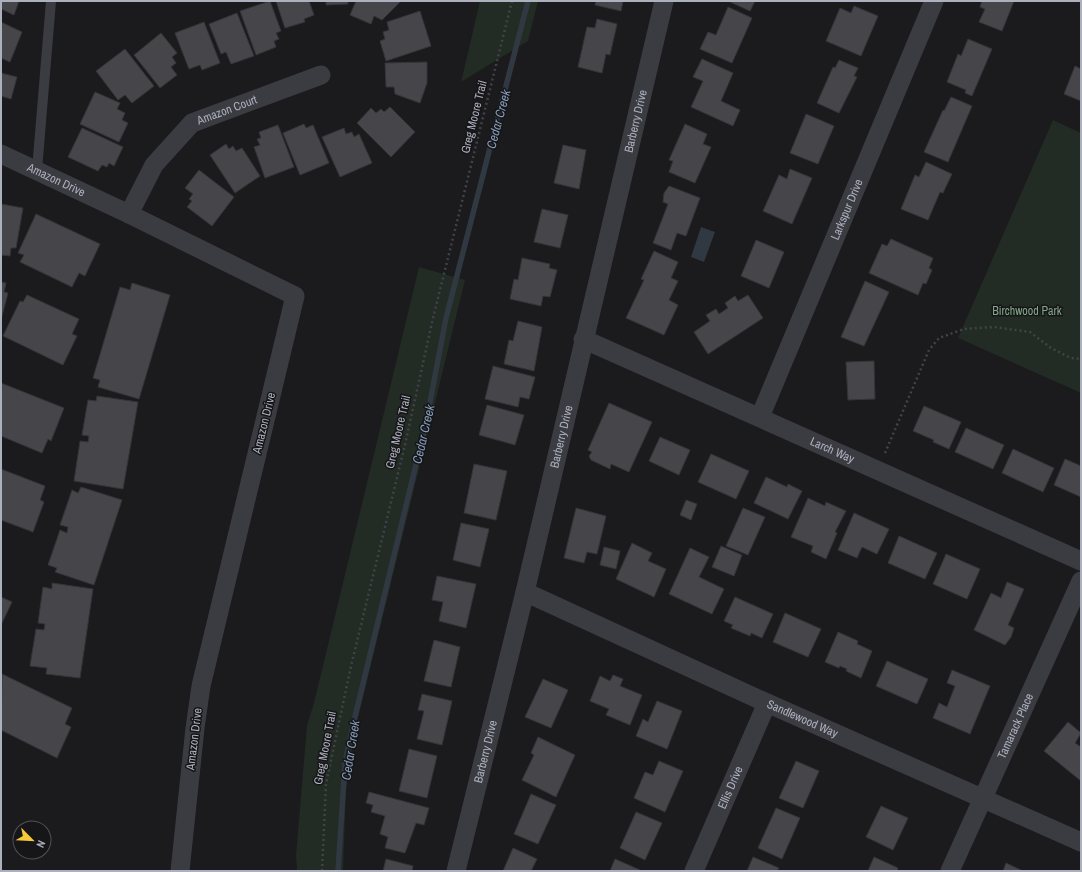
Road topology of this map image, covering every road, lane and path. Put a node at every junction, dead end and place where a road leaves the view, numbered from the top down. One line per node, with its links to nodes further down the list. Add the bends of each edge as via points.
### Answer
1 (52, 1): 7 (lane)
2 (512, 1): 20 (path, Greg Moore Trail, via 433,318 403,456 351,666 326,784)
3 (664, 1): 9 (street, Barberry Drive)
4 (934, 1): 11 (street, Larkspur Drive)
5 (322, 75): 8 (street, Amazon Court, via 192,123 154,165)
6 (1, 154): 7 (street, Amazon Drive)
7 (36, 170): 8 (street, Amazon Drive)
8 (129, 214): 19 (street, Amazon Drive, via 295,296 201,686)
9 (583, 339): 11 (street, Larch Way); 15 (street, Barberry Drive)
10 (1081, 359): 12 (path, via 1071,358 1051,348 1030,332 994,327 964,329 939,338 929,350)
11 (760, 417): 12 (street, Larch Way)
12 (876, 469): 13 (street, Larch Way)
13 (1081, 561)
14 (1081, 581): 17 (street, Tamarack Place)
15 (525, 592): 16 (street, Sandlewood Way); 21 (street, Barberry Drive)
16 (767, 703): 17 (street, Sandlewood Way); 22 (street, Ellis Drive)
17 (981, 800): 18 (street, Sandlewood Way); 23 (street, Tamarack Place)
18 (1081, 842)
19 (180, 871)
20 (322, 871)
21 (456, 871)
22 (694, 871)
23 (950, 871)

